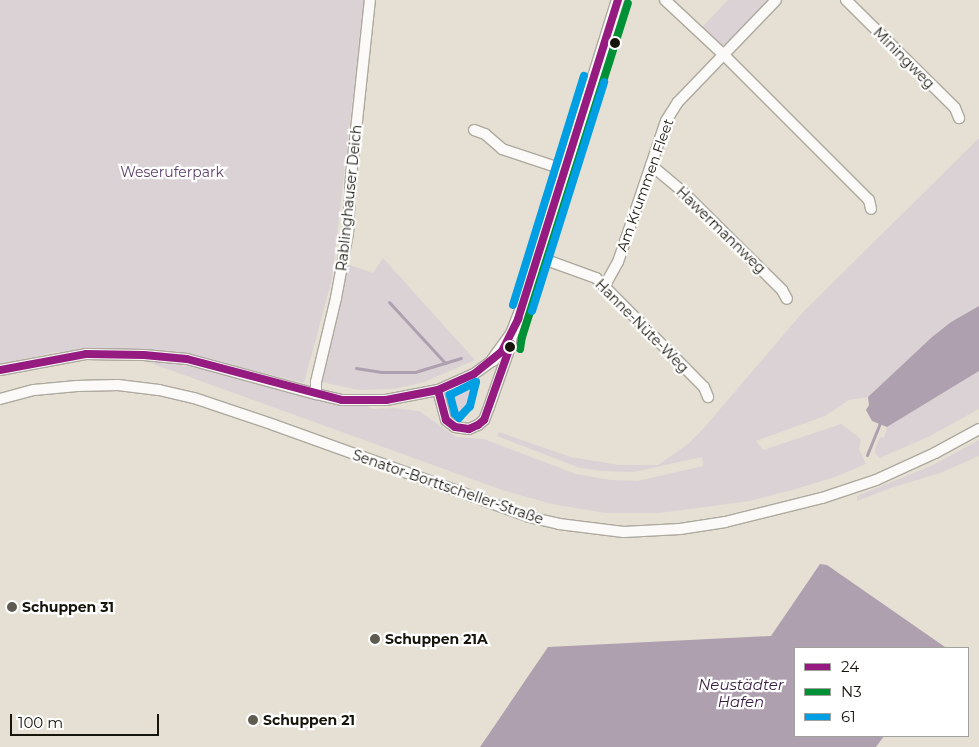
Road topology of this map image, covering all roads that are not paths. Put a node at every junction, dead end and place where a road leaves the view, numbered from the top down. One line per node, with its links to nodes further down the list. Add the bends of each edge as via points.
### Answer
1 (370, 0): 19 (street, Rablinghauser Deich, via 348,233)
2 (618, 0): 10 (street)
3 (665, 0): 6 (street)
4 (776, 0): 6 (street, Am Krummen Fleet)
5 (846, 0): 7 (street, Miningweg, via 956,108)
6 (723, 54): 9 (street, Am Krummen Fleet, via 678,102 666,121); 11 (street, via 869,200)
7 (959, 118)
8 (474, 130): 10 (street, via 485,134 502,149)
9 (651, 165): 13 (street, Am Krummen Fleet, via 618,262); 14 (street, Hawermannweg, via 682,191 782,290)
10 (565, 170): 12 (street)
11 (871, 209)
12 (538, 257): 13 (street, Hanne-Nüte-Weg, via 596,278); 15 (street)
13 (604, 287): 20 (street, Hanne-Nüte-Weg, via 704,387)
14 (787, 300)
15 (512, 334): 16 (street); 18 (street, via 486,414 478,425 469,429 456,427 446,420)
16 (493, 360): 18 (street, via 474,374)
17 (0, 370): 19 (street, via 86,354 144,355 187,359)
18 (438, 390): 19 (street, via 386,400 342,400)
19 (316, 394)
20 (708, 397)
21 (0, 399): 22 (street, Senator-Borttscheller-Straße, via 34,390 77,386 118,385 159,390 194,398 274,425 528,517 624,532 680,529 725,522 822,498 876,480)
22 (979, 429)

